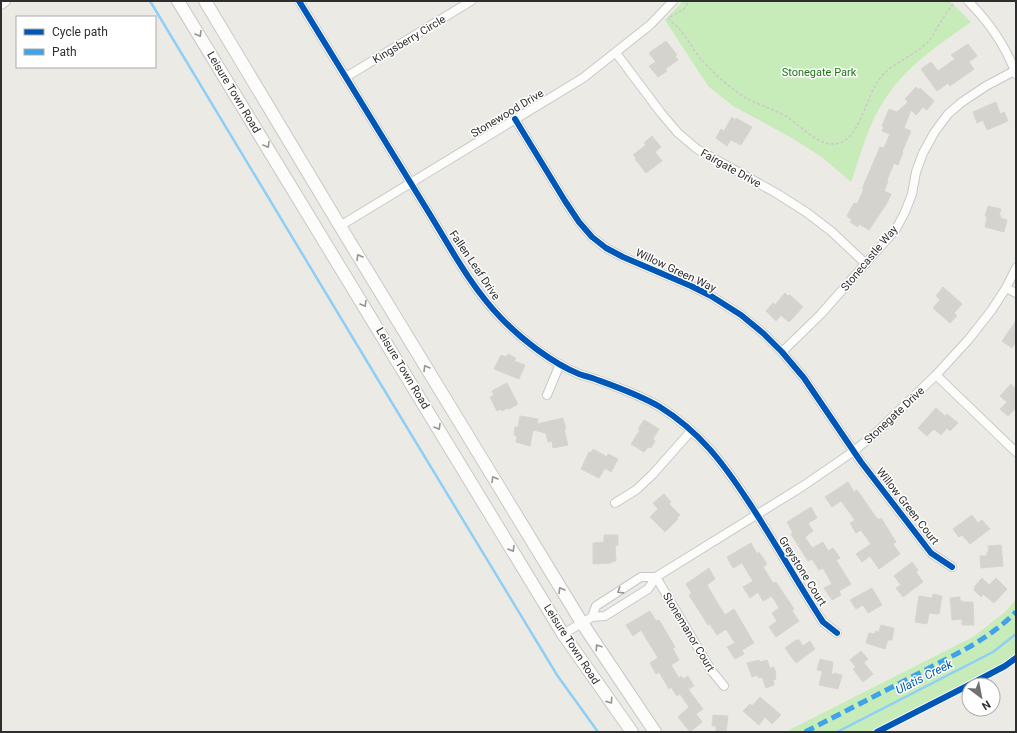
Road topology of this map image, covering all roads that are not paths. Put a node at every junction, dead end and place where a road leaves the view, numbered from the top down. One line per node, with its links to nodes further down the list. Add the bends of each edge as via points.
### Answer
1 (5, 1): 8 (street)
2 (178, 1): 32 (main road, Leisure Town Road, one-way to 32)
3 (205, 1): 14 (main road, Leisure Town Road)
4 (299, 1): 11 (street, Fallen Leaf Drive)
5 (471, 1): 11 (street, Kingsberry Circle)
6 (673, 1): 9 (street, Stonewood Drive, via 650,25)
7 (968, 1): 10 (street, via 990,28)
8 (1, 4)
9 (616, 53): 12 (street, Stonewood Drive, via 584,78); 15 (street, Fairgate Drive, via 678,133 697,149 806,212 831,231)
10 (1016, 72): 15 (street, Stonecastle Way, via 986,86 948,114 923,153 912,194 896,229)
11 (346, 77): 13 (street, Fallen Leaf Drive)
12 (515, 119): 13 (street, Stonewood Drive); 19 (street, Willow Green Way, via 565,201 592,237 624,257 711,296 741,315)
13 (410, 183): 14 (street, Stonewood Drive); 20 (street, Fallen Leaf Drive, via 487,302 514,331)
14 (340, 226): 31 (main road, Leisure Town Road, one-way to 14)
15 (866, 264): 19 (street, Stonecastle Way)
16 (1016, 268): 17 (street, Stonegate Drive)
17 (1006, 288): 18 (street); 21 (street, Stonegate Drive, via 969,339)
18 (1016, 293)
19 (782, 352): 24 (street, Willow Green Way, via 804,378)
20 (560, 364): 22 (street); 23 (street, Fallen Leaf Drive, via 660,407)
21 (936, 375): 24 (street, Stonegate Drive, via 896,416); 25 (street)
22 (547, 395)
23 (691, 431): 26 (street, via 653,474 636,490); 27 (street, Fallen Leaf Drive, via 718,458)
24 (854, 451): 27 (street, Stonegate Drive); 28 (street, Willow Green Court, via 931,553)
25 (1016, 452)
26 (616, 503)
27 (756, 514): 29 (street, Stonegate Drive); 33 (street, Greystone Court, via 823,622)
28 (952, 567)
29 (656, 577): 30 (street, Stonegate Drive, via 642,593 605,616); 30 (street, Stonegate Drive, one-way to 30, via 641,578 596,606); 34 (street, Stonemanor Court, via 711,670)
30 (592, 617): 31 (street, Stonegate Drive)
31 (582, 623): 32 (street, Stonegate Drive); 36 (main road, Leisure Town Road, one-way to 31)
32 (563, 634): 35 (main road, Leisure Town Road, one-way to 35)
33 (837, 634)
34 (724, 686)
35 (632, 732)
36 (655, 732)

